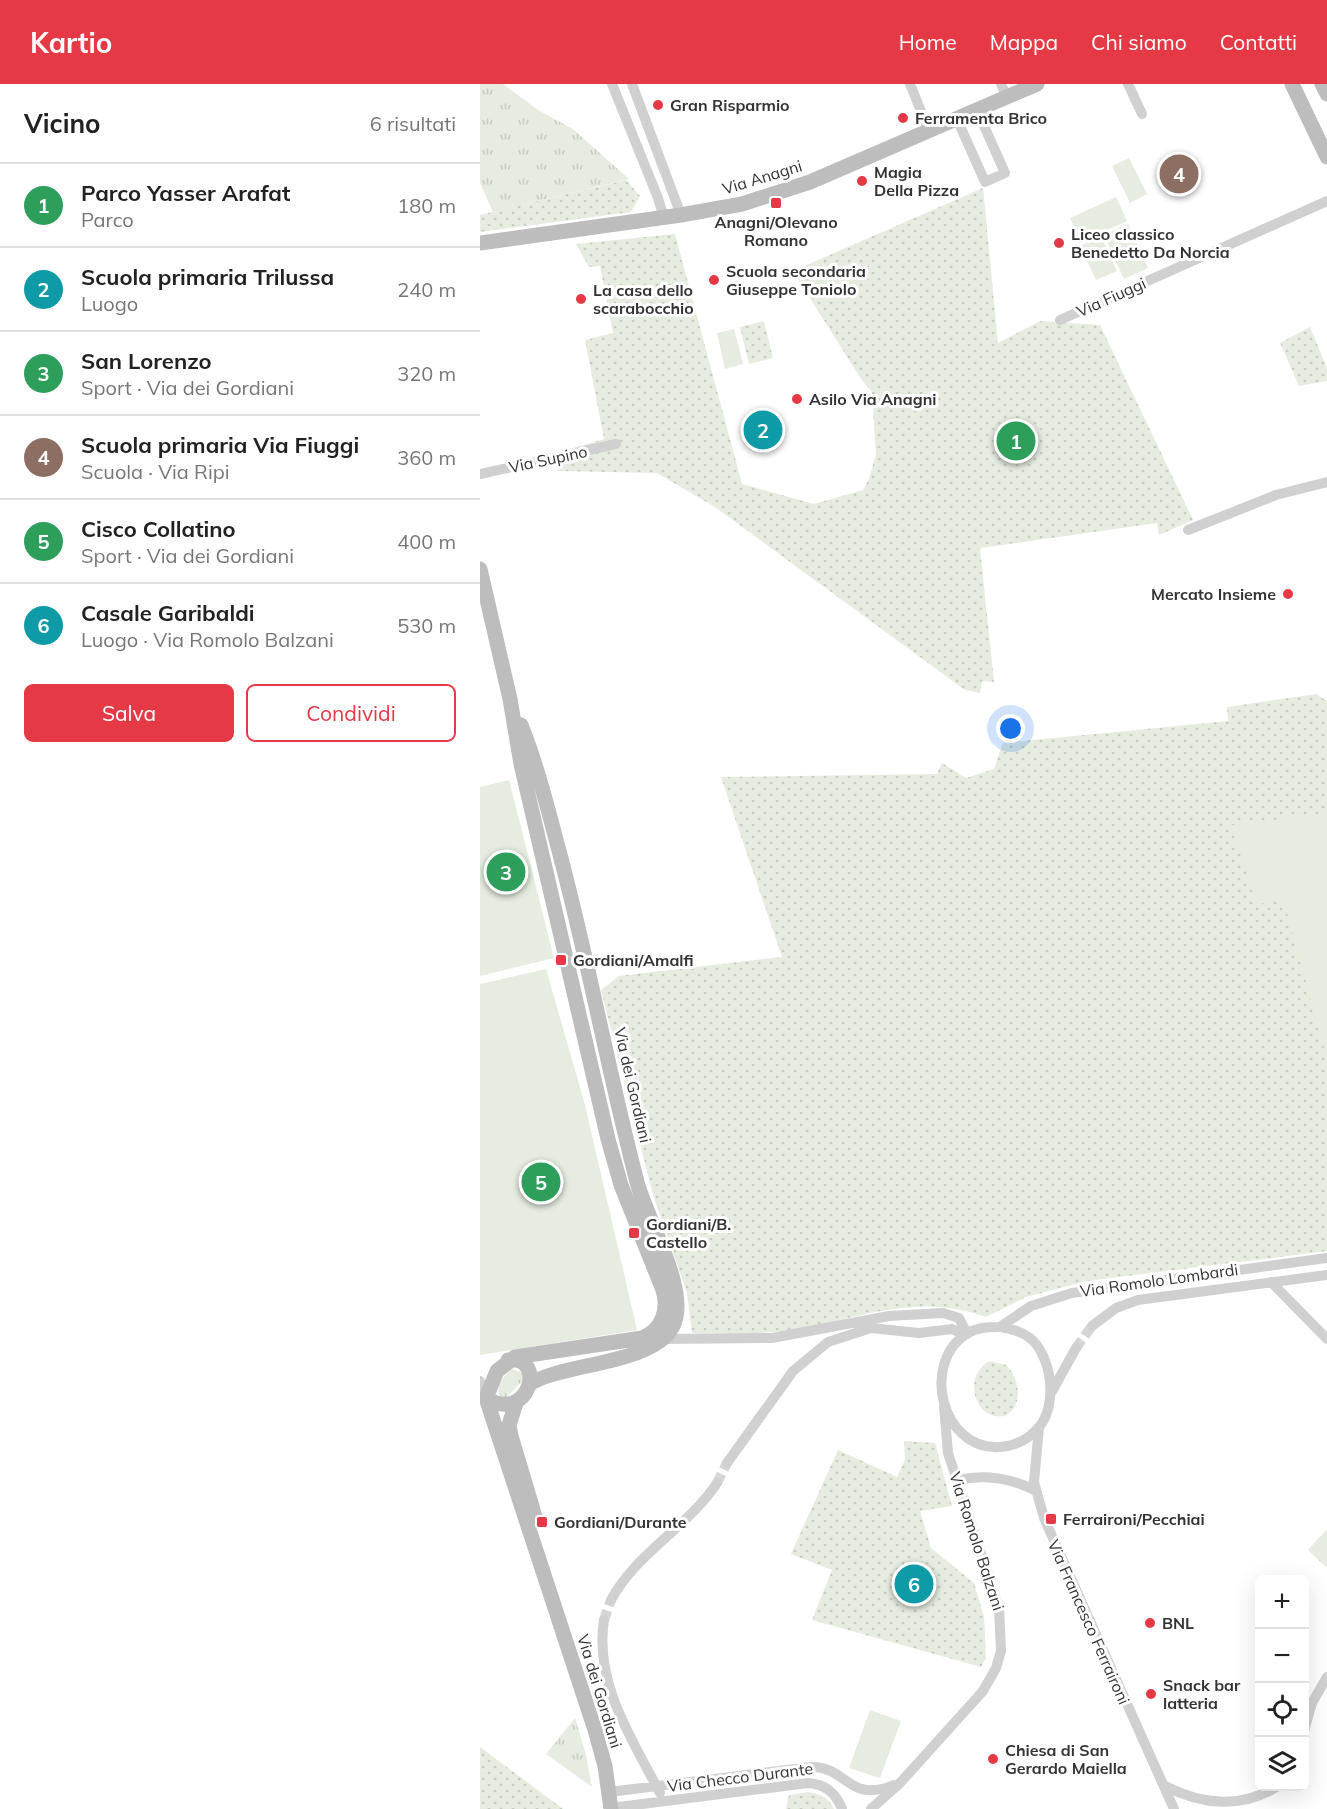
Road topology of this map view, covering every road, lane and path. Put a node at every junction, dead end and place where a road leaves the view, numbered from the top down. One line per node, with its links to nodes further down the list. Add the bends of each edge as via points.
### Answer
1 (612, 84): 17 (street)
2 (632, 84): 16 (street)
3 (910, 84): 13 (street)
4 (1037, 84): 8 (street, Via Anagni)
5 (1128, 84): 11 (street)
6 (1292, 84): 14 (street)
7 (1322, 84): 9 (street)
8 (1004, 91): 10 (street, Via Anagni)
9 (1327, 94)
10 (977, 110): 12 (street, Via Anagni); 12 (street, via 1005,173 985,182)
11 (1142, 114)
12 (957, 119): 13 (street, Via Anagni)
13 (929, 131): 16 (street, Via Anagni, via 780,192 742,204)
14 (1327, 157)
15 (1327, 201): 19 (street, Via Fiuggi)
16 (681, 215): 17 (street, Via Anagni)
17 (664, 218): 18 (street, Via Anagni)
18 (480, 243)
19 (1060, 320)
20 (616, 444): 21 (street, Via Supino)
21 (480, 474)
22 (1327, 482): 23 (street, via 1276,495)
23 (1188, 530)
24 (480, 569): 25 (street, Via dei Gordiani)
25 (510, 699): 32 (street, Via dei Gordiani, via 545,795 637,1181 678,1294 676,1317); 35 (street, Via dei Gordiani, via 521,764 608,1139 666,1305 661,1323 642,1338)
26 (1327, 1258): 29 (street, Via Romolo Lombardi, via 1072,1293 1031,1306)
27 (1327, 1275): 28 (street, Via Romolo Lombardi)
28 (1270, 1282): 30 (street, Via Romolo Lombardi, via 1138,1300 1122,1305); 33 (street)
29 (1000, 1327): 31 (street, via 982,1328); 38 (street, via 1020,1332 1034,1342 1046,1368)
30 (1094, 1328)
31 (966, 1335): 32 (street, via 959,1318 943,1313 872,1317 772,1338); 41 (street, via 945,1364); 43 (street, via 952,1329 919,1333 872,1328 828,1342 793,1371)
32 (663, 1339): 37 (street)
33 (1327, 1339)
34 (1079, 1350): 38 (street)
35 (508, 1360): 37 (street, via 526,1366); 39 (street, via 495,1373)
36 (480, 1381): 39 (street)
37 (531, 1383): 40 (street)
38 (1050, 1394): 42 (street, via 1047,1413)
39 (486, 1398): 40 (street, via 502,1406); 47 (street, Via dei Gordiani)
40 (516, 1403): 47 (street, Via dei Gordiani, via 509,1425)
41 (944, 1406): 42 (street, via 959,1432 984,1446 1016,1444); 44 (street, Via Romolo Balzani, via 946,1444)
42 (1039, 1427): 46 (street, Via Francesco Ferraironi)
43 (727, 1463)
44 (958, 1480): 46 (street, via 987,1477); 52 (street, Via Romolo Balzani, via 998,1600 1001,1651 983,1691)
45 (717, 1482): 48 (street, via 679,1528 632,1570)
46 (1034, 1490): 53 (street, Via Francesco Ferraironi, via 1058,1554)
47 (549, 1585): 57 (street, Via dei Gordiani, via 595,1730)
48 (611, 1600)
49 (604, 1620): 54 (street, via 602,1652 608,1685)
50 (1327, 1677): 51 (street)
51 (1309, 1715)
52 (900, 1783): 54 (street, Via Checco Durante, via 863,1791 832,1772 811,1767); 59 (street, Via Romolo Balzani)
53 (1165, 1786): 55 (street, via 1200,1802 1227,1806 1258,1799); 60 (street, Via Francesco Ferraironi)
54 (657, 1788): 56 (street); 57 (street, Via Checco Durante)
55 (1270, 1791)
56 (664, 1801): 57 (street, Via Checco Durante); 58 (street, Via Checco Durante, via 813,1783 833,1792)
57 (611, 1803)
58 (842, 1809)
59 (872, 1809)
60 (1174, 1809)

